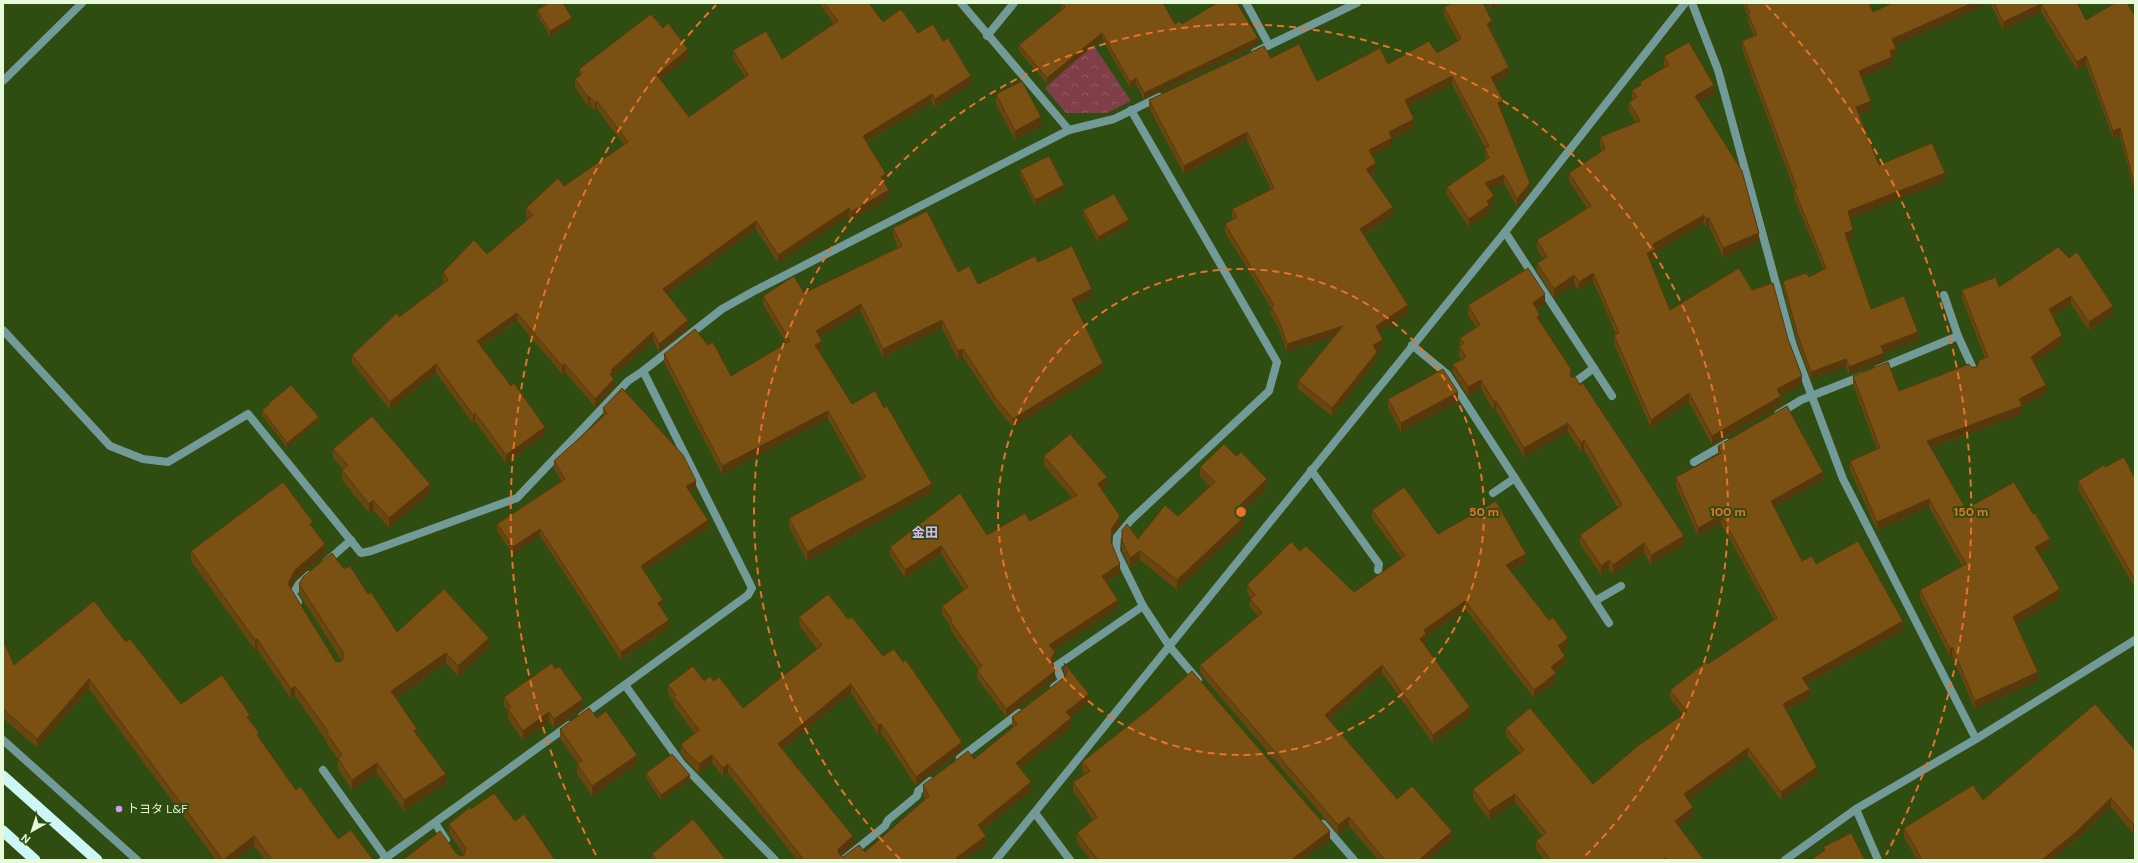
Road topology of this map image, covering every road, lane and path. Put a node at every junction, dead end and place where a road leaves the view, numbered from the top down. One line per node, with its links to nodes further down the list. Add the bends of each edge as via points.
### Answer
1 (82, 3): 11 (street)
2 (961, 3): 8 (street)
3 (1014, 3): 8 (street)
4 (1246, 3): 9 (street)
5 (1357, 3): 9 (street)
6 (1685, 3): 15 (street)
7 (1692, 3): 25 (street, via 1718,70 1793,346)
8 (987, 36): 14 (street)
9 (1269, 45): 10 (street)
10 (1248, 55)
11 (3, 81)
12 (1166, 94): 13 (street)
13 (1131, 110): 14 (street, via 1114,119); 36 (street, via 1277,362 1269,391 1131,520 1118,537 1116,551)
14 (1069, 130): 21 (street, via 722,309)
15 (1505, 232): 19 (street); 20 (street)
16 (1944, 295): 18 (street)
17 (3, 330): 32 (street, via 110,446 143,459 168,462 248,414)
18 (1958, 336): 22 (street); 25 (street)
19 (1412, 345): 29 (street); 30 (street, via 1447,374)
20 (1594, 368): 23 (street); 24 (street)
21 (643, 371): 32 (street, via 628,381 517,498 371,551 361,553); 41 (street, via 752,588 748,595)
22 (1974, 371)
23 (1575, 382)
24 (1612, 396)
25 (1811, 396): 26 (street); 45 (street, via 1843,479)
26 (1768, 420)
27 (1735, 439): 28 (street)
28 (1694, 462)
29 (1311, 470): 33 (street, via 1378,564); 40 (street)
30 (1515, 478): 31 (street); 35 (street)
31 (1493, 493)
32 (351, 540): 37 (street, via 298,584 293,594)
33 (1378, 570)
34 (1622, 586): 35 (street)
35 (1595, 601): 38 (street)
36 (1144, 606): 40 (street); 43 (street, via 1056,666 1062,681)
37 (301, 607)
38 (1609, 623)
39 (2135, 640): 45 (street)
40 (1170, 647): 42 (street); 52 (street)
41 (625, 684): 54 (street); 61 (street, via 682,764)
42 (1206, 689)
43 (1049, 690)
44 (1024, 710): 47 (street)
45 (1976, 739): 51 (street)
46 (3, 740): 60 (street)
47 (955, 762)
48 (323, 770): 57 (street)
49 (3, 776): 59 (highway)
50 (936, 776): 62 (street, via 888,820 885,826)
51 (1856, 809): 66 (street); 67 (street)
52 (1035, 813): 63 (street); 64 (street)
53 (1318, 819): 65 (street)
54 (434, 823): 56 (street); 57 (street)
55 (3, 831): 58 (highway)
56 (452, 848)
57 (385, 859)
58 (35, 860)
59 (97, 860)
60 (137, 860)
61 (775, 860)
62 (844, 860)
63 (996, 860)
64 (1070, 860)
65 (1354, 860)
66 (1785, 860)
67 (1878, 860)

